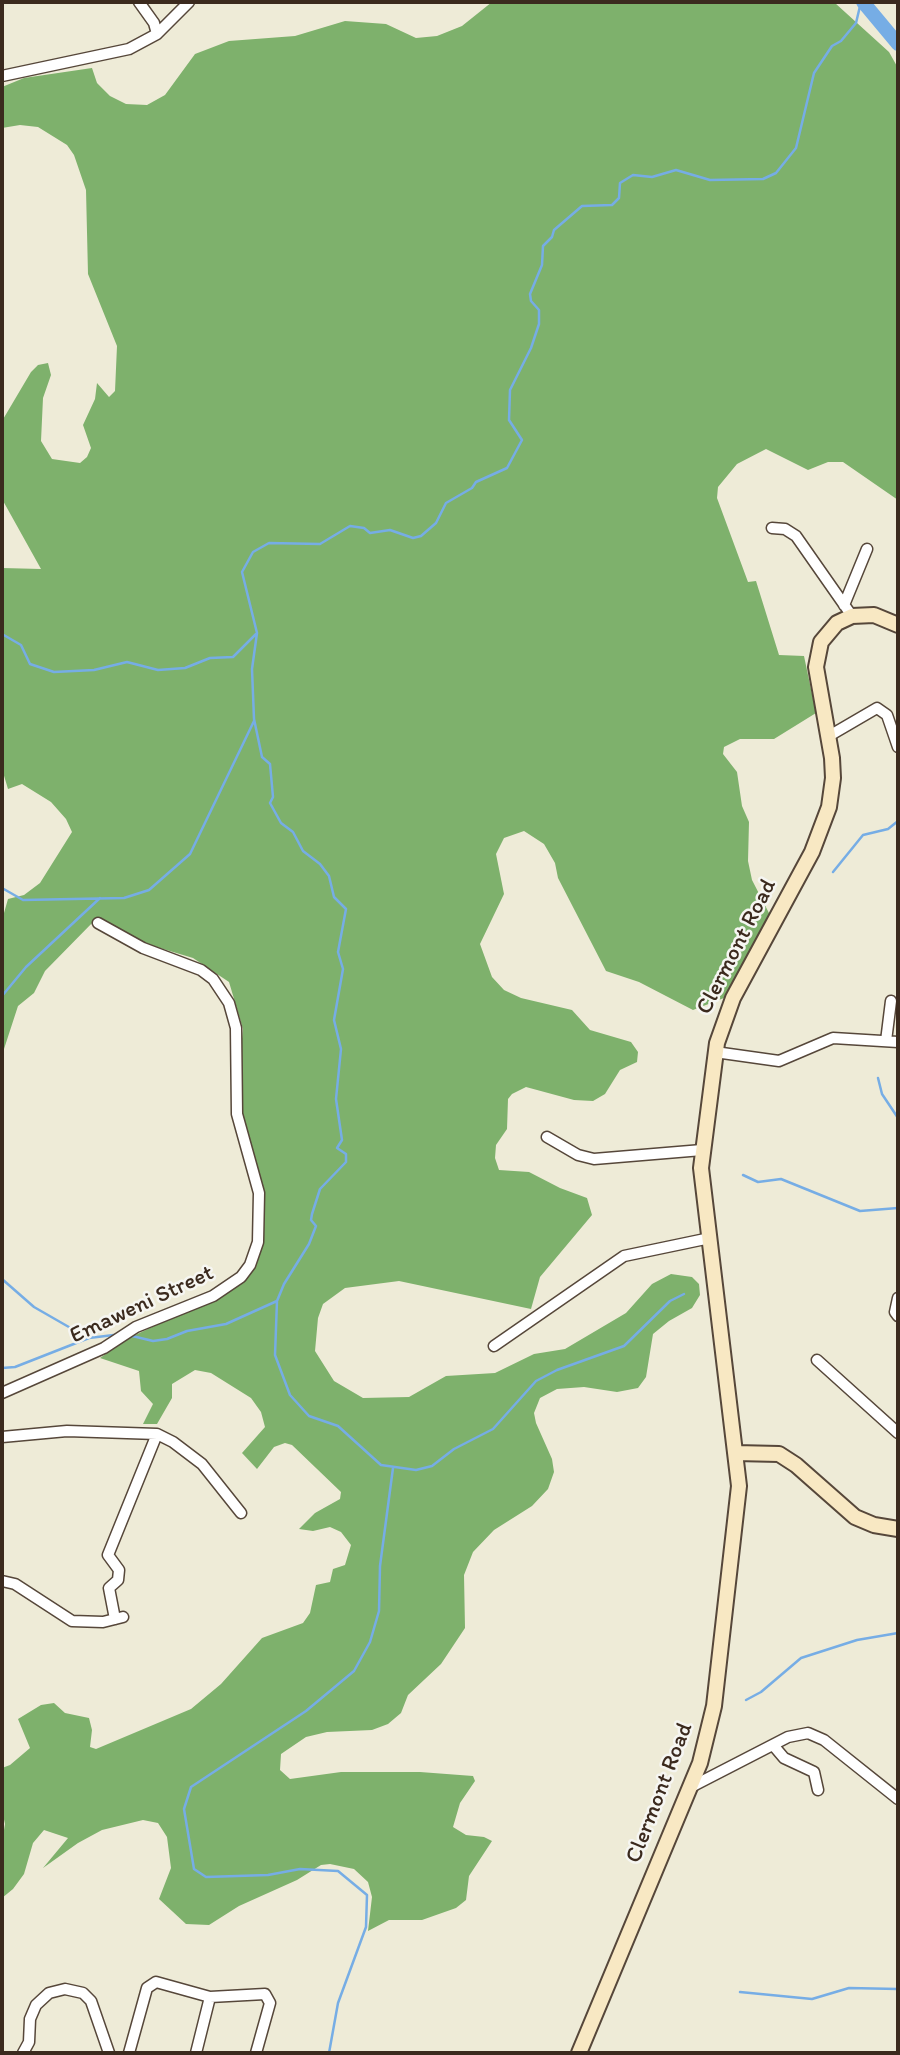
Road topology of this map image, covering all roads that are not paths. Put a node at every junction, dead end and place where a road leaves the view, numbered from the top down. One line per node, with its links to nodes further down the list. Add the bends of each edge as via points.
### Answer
1 (139, 2): 3 (street)
2 (189, 2): 3 (street)
3 (158, 34): 4 (street, via 107,55)
4 (2, 76)
5 (772, 528): 7 (street, via 796,536)
6 (867, 549): 7 (street)
7 (848, 610): 8 (street); 9 (street, Clermont Road, via 828,632 817,655)
8 (898, 625)
9 (829, 736): 10 (street, via 877,708 887,715); 15 (street, Clermont Road, via 833,778 826,817 812,852 733,998)
10 (898, 747)
11 (98, 923): 23 (street, Emaweni Street, via 143,948 201,970 229,1003 236,1028 237,1114 259,1194 258,1242 241,1277 196,1305 131,1330)
12 (891, 1001): 13 (street)
13 (886, 1041): 14 (street); 15 (street, via 829,1039 779,1061)
14 (898, 1042)
15 (715, 1052): 17 (street, Clermont Road)
16 (547, 1136): 17 (street, via 594,1159)
17 (702, 1150): 18 (street, Clermont Road)
18 (710, 1238): 21 (street, via 624,1256); 27 (street, Clermont Road)
19 (898, 1298): 20 (street)
20 (898, 1316)
21 (494, 1346)
22 (817, 1360): 24 (street)
23 (2, 1393)
24 (898, 1433)
25 (157, 1434): 26 (street, via 67,1431); 28 (street, via 202,1464); 30 (street, via 108,1555 119,1570 118,1580 109,1588 119,1618 72,1621 15,1584)
26 (2, 1437)
27 (736, 1454): 29 (street, via 779,1454 855,1517); 32 (street, Clermont Road, via 737,1520 714,1706 706,1745)
28 (241, 1513)
29 (898, 1529)
30 (2, 1581)
31 (773, 1745): 32 (street); 33 (street, via 789,1761 814,1772); 34 (street, via 795,1735 819,1737)
32 (688, 1788): 41 (street, Clermont Road)
33 (818, 1790)
34 (898, 1799)
35 (210, 1997): 38 (street, via 159,1982 149,1985); 39 (street); 40 (street, via 262,1993 270,2003)
36 (23, 2053): 37 (street, via 36,2005 49,1993 65,1989 83,1993 92,2001)
37 (109, 2053)
38 (130, 2053)
39 (196, 2053)
40 (256, 2053)
41 (579, 2053)

